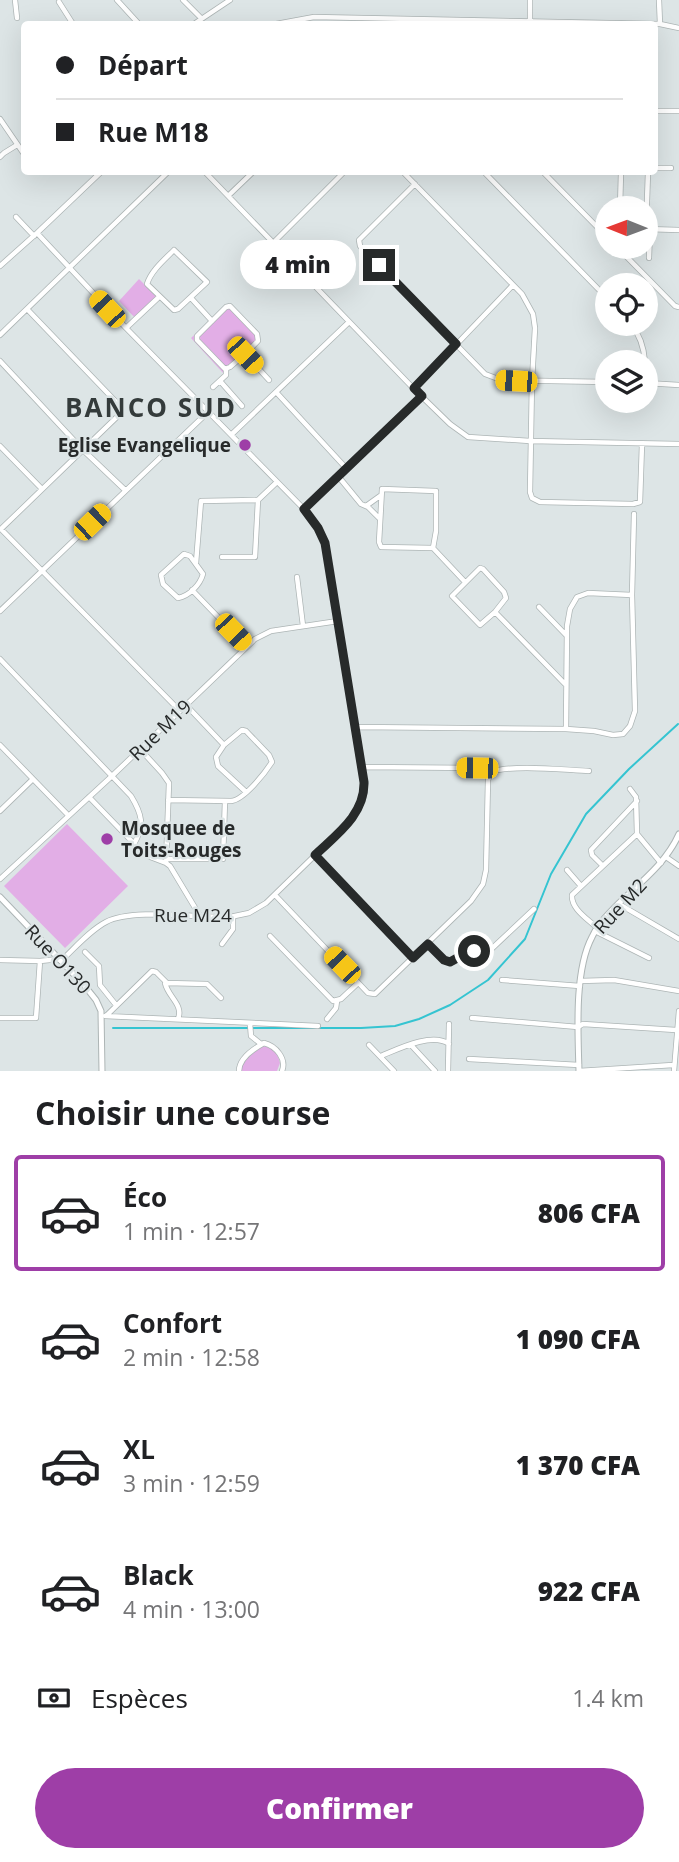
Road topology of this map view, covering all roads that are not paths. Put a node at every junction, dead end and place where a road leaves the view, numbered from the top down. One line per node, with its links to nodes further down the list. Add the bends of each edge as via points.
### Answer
1 (15, 0): 8 (street)
2 (117, 0): 12 (street)
3 (183, 0): 9 (street)
4 (230, 0): 9 (street)
5 (530, 0): 15 (street)
6 (659, 0): 16 (street)
7 (59, 2): 11 (street)
8 (17, 18)
9 (201, 18): 13 (street)
10 (391, 19): 14 (street, via 314,17); 15 (street)
11 (71, 21)
12 (136, 21)
13 (198, 21)
14 (292, 21)
15 (530, 21)
16 (660, 24): 17 (street)
17 (679, 28)
18 (658, 111): 19 (street)
19 (679, 111)
20 (0, 119): 21 (street)
21 (17, 145): 22 (street); 23 (street)
22 (21, 150)
23 (0, 157)
24 (658, 168): 25 (street)
25 (671, 168)
26 (97, 175): 44 (street)
27 (165, 175): 48 (street)
28 (208, 175): 37 (street)
29 (250, 175): 37 (street)
30 (341, 175): 45 (street)
31 (406, 175): 36 (street)
32 (487, 175): 50 (street)
33 (546, 175): 41 (street)
34 (621, 175): 38 (street)
35 (648, 175): 39 (street)
36 (415, 184): 49 (street); 59 (street, via 359,243)
37 (228, 196): 45 (street)
38 (620, 196)
39 (648, 196)
40 (16, 217): 44 (street, Rue M24)
41 (595, 225)
42 (658, 229): 43 (street)
43 (679, 230)
44 (35, 235): 47 (street); 48 (street, Rue M24)
45 (273, 243): 56 (street)
46 (629, 259): 53 (street)
47 (0, 266)
48 (69, 268): 54 (street); 57 (street, Rue M24)
49 (513, 285): 59 (street); 65 (street, via 533,314)
50 (595, 286)
51 (159, 297): 52 (street, via 174,310); 52 (street, via 148,280 175,250 207,282); 57 (street)
52 (191, 298): 55 (street)
53 (679, 307)
54 (27, 309): 58 (street); 80 (street, via 122,410)
55 (212, 321): 60 (street, via 229,305 239,314 258,337); 62 (street, via 197,340)
56 (349, 322): 70 (street); 71 (street)
57 (126, 328): 74 (street, Rue M24)
58 (0, 335)
59 (456, 344): 65 (street, via 485,374 500,380); 70 (street)
60 (245, 355): 62 (street); 63 (street)
61 (0, 361): 80 (street)
62 (226, 370): 64 (street)
63 (269, 380)
64 (220, 381): 69 (street); 73 (street)
65 (531, 381): 66 (street); 76 (street)
66 (595, 382)
67 (658, 384): 68 (street)
68 (679, 385)
69 (213, 387)
70 (414, 388): 72 (street)
71 (276, 392): 75 (street); 81 (street)
72 (422, 396): 76 (street, via 468,437); 81 (street)
73 (242, 406)
74 (208, 412): 75 (street, Rue M24); 85 (street)
75 (231, 435): 83 (street, Rue M24)
76 (530, 441): 77 (street); 77 (street, via 532,498 540,502 633,504 640,502)
77 (642, 443): 78 (street)
78 (679, 444)
79 (0, 446): 84 (street)
80 (82, 449): 84 (street); 85 (street)
81 (346, 468): 82 (street)
82 (338, 476): 88 (street); 89 (street)
83 (277, 482): 87 (street); 89 (street, Rue M24)
84 (41, 489): 92 (street)
85 (125, 490): 96 (street)
86 (380, 495): 88 (street); 91 (street); 93 (street, via 384,489 436,491)
87 (258, 500): 94 (street, via 255,557); 95 (street, via 201,501)
88 (366, 506): 91 (street)
89 (304, 509): 104 (street, Rue M24, via 323,536)
90 (634, 514): 100 (street)
91 (380, 519): 93 (street, via 381,547)
92 (1, 528): 96 (street)
93 (433, 548): 98 (street)
94 (222, 557)
95 (196, 563): 99 (street, via 204,574); 99 (street, via 184,554 161,575 175,597)
96 (42, 571): 102 (street); 111 (street)
97 (297, 577): 105 (street)
98 (465, 582): 103 (street, via 452,596 478,624); 103 (street, via 483,569 506,595)
99 (192, 590): 107 (street)
100 (632, 595): 106 (street, via 589,593 577,597); 113 (street, via 635,710 630,726 618,736)
101 (539, 607): 106 (street)
102 (0, 611)
103 (495, 612): 109 (street)
104 (338, 621): 105 (street, Rue M19); 112 (street, Rue M24)
105 (303, 626): 107 (street, Rue M19, via 271,631)
106 (566, 635): 109 (street)
107 (246, 646): 110 (street, Rue M19)
108 (0, 659): 120 (street)
109 (566, 685): 113 (street)
110 (186, 705): 111 (street, Rue M19); 114 (street)
111 (180, 711): 116 (street, Rue M19)
112 (356, 727): 113 (street); 117 (street, Rue M24)
113 (566, 729)
114 (224, 745): 123 (street, via 217,764); 123 (street, via 244,730 271,758)
115 (1, 748): 121 (street)
116 (140, 749): 120 (street, Rue M19); 125 (street, via 168,780)
117 (362, 766): 118 (street); 133 (street, Rue M24, via 364,796 359,808)
118 (477, 768)
119 (589, 771): 151 (street, via 536,768 491,772 484,884)
120 (112, 776): 124 (street, Rue M19); 132 (street, via 131,796 141,816 141,831)
121 (33, 779): 128 (street); 129 (street)
122 (630, 789): 127 (street)
123 (246, 792): 126 (street, via 237,800)
124 (89, 797): 129 (street, Rue M19); 132 (street)
125 (168, 800): 126 (street); 135 (street)
126 (225, 801): 135 (street, via 223,859)
127 (637, 801): 130 (street); 136 (street, via 591,850)
128 (0, 811)
129 (68, 815): 139 (street, Rue M19)
130 (637, 834): 134 (street); 136 (street)
131 (679, 834): 134 (street, Rue M2)
132 (134, 844): 135 (street, via 145,855)
133 (315, 855): 141 (street, Rue M24); 153 (street)
134 (664, 860): 137 (street); 143 (street, Rue M2)
135 (167, 861): 145 (street)
136 (603, 866): 140 (street)
137 (679, 866)
138 (567, 870): 140 (street)
139 (0, 879)
140 (581, 886): 147 (street, via 572,895 572,903)
141 (275, 895): 146 (street, Rue M24, via 259,908); 160 (street)
142 (0, 897): 156 (street, Rue O130)
143 (619, 904): 147 (street, Rue M2); 149 (street)
144 (534, 909): 151 (street, via 482,955 472,950 446,962)
145 (200, 917): 146 (street, Rue M24); 156 (street, Rue M24, via 113,919)
146 (233, 917): 150 (street, via 231,933)
147 (596, 929): 154 (street); 161 (street, Rue M2, via 584,956)
148 (270, 936): 164 (street)
149 (679, 939)
150 (222, 944)
151 (428, 944): 153 (street)
152 (85, 952): 165 (street, via 98,964 100,985)
153 (413, 958): 160 (street, via 375,994)
154 (649, 958)
155 (0, 960): 157 (street)
156 (60, 960): 157 (street); 167 (street, Rue O130, via 96,1000)
157 (40, 961): 168 (street, via 36,1018)
158 (502, 980): 161 (street)
159 (165, 982): 163 (street, via 207,984); 165 (street, via 152,971); 171 (street, via 181,1012)
160 (358, 983): 164 (street)
161 (580, 983): 162 (street, via 614,981); 175 (street, Rue M2)
162 (679, 991)
163 (221, 998)
164 (337, 1001): 169 (street)
165 (116, 1005): 167 (street)
166 (679, 1011): 176 (street)
167 (104, 1017): 171 (street); 185 (street, Rue O130)
168 (0, 1018)
169 (327, 1018)
170 (472, 1018): 175 (street)
171 (178, 1020): 174 (street)
172 (449, 1024): 178 (street)
173 (318, 1026): 174 (street)
174 (250, 1027): 177 (street, via 251,1036)
175 (578, 1027): 176 (street); 184 (street, Rue M2)
176 (676, 1030): 183 (street)
177 (261, 1044): 186 (street, via 242,1059); 187 (street, via 271,1045 281,1055)
178 (449, 1044): 180 (street, via 432,1039); 190 (street)
179 (369, 1045): 181 (street)
180 (411, 1045): 181 (street); 189 (street)
181 (380, 1056): 188 (street)
182 (469, 1059): 184 (street)
183 (673, 1068): 184 (street)
184 (579, 1069)
185 (102, 1071)
186 (239, 1071)
187 (282, 1071)
188 (394, 1071)
189 (435, 1071)
190 (448, 1071)

